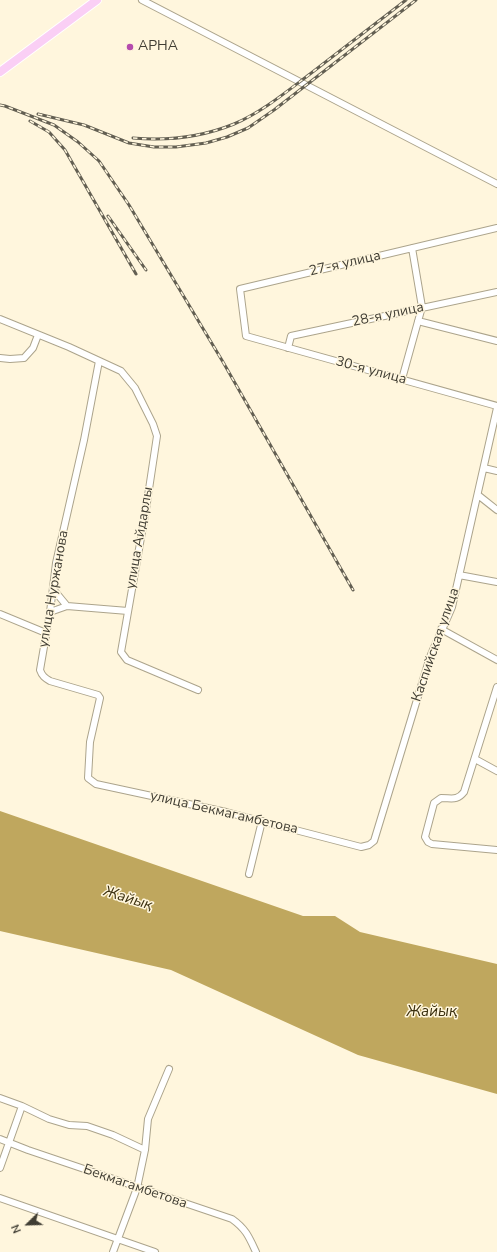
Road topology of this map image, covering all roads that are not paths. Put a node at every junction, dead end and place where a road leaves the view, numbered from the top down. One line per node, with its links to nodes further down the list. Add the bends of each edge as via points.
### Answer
1 (98, 0): 3 (main road)
2 (142, 0): 4 (street)
3 (0, 72)
4 (497, 184)
5 (497, 228): 6 (street, 27-я улица)
6 (412, 248): 8 (street); 12 (street, 27-я улица, via 240,289)
7 (497, 292): 8 (street, 28-я улица)
8 (422, 308): 10 (street); 14 (street, 28-я улица, via 291,336)
9 (0, 319): 11 (street, улица Айдарлы)
10 (418, 320): 13 (street); 17 (street)
11 (38, 335): 15 (street, via 33,348 24,358); 16 (street, улица Айдарлы)
12 (246, 336): 14 (street, 30-я улица)
13 (497, 341)
14 (288, 348): 17 (street, 30-я улица)
15 (0, 358)
16 (99, 361): 25 (street, улица Нуржанова, via 56,563); 27 (street, улица Айдарлы, via 121,370 135,388 154,424 157,436)
17 (402, 379): 18 (street, 30-я улица)
18 (497, 407): 19 (street, Каспийская улица)
19 (484, 468): 20 (street); 21 (street, Каспийская улица)
20 (497, 471)
21 (478, 495): 22 (street); 23 (street, Каспийская улица)
22 (497, 510)
23 (459, 575): 24 (street); 30 (street, Каспийская улица, via 452,607)
24 (497, 582)
25 (53, 589): 26 (street); 28 (street, улица Нуржанова)
26 (67, 606): 27 (street); 28 (street)
27 (128, 611): 34 (street, улица Айдарлы, via 121,652 127,660)
28 (50, 612): 31 (street, улица Нуржанова)
29 (0, 614): 31 (street)
30 (441, 629): 32 (street); 39 (street, Каспийская улица, via 430,657 374,842)
31 (46, 633): 37 (street, улица Нуржанова, via 40,670 44,678 98,695 100,698 90,742)
32 (497, 660)
33 (497, 688): 35 (street)
34 (198, 690)
35 (475, 759): 36 (street); 40 (street, via 466,788 460,798 441,798 434,803 426,840 432,844)
36 (497, 771)
37 (88, 778): 38 (street, улица Бекмагамбетова, via 96,784)
38 (262, 822): 39 (street, улица Бекмагамбетова); 41 (street)
39 (361, 847)
40 (497, 850)
41 (249, 874)
42 (169, 1069): 47 (street, via 148,1119)
43 (0, 1098): 44 (street)
44 (22, 1106): 46 (street); 47 (street, via 49,1119 69,1125 87,1126 113,1135)
45 (0, 1139): 46 (street, Бекмагамбетова)
46 (10, 1142): 48 (street); 49 (street, Бекмагамбетова)
47 (145, 1150): 49 (street)
48 (0, 1168)
49 (137, 1188): 51 (street); 54 (street, Бекмагамбетова, via 232,1219 248,1234)
50 (0, 1198): 51 (street)
51 (117, 1239): 52 (street); 53 (street)
52 (113, 1252)
53 (155, 1252)
54 (256, 1252)

